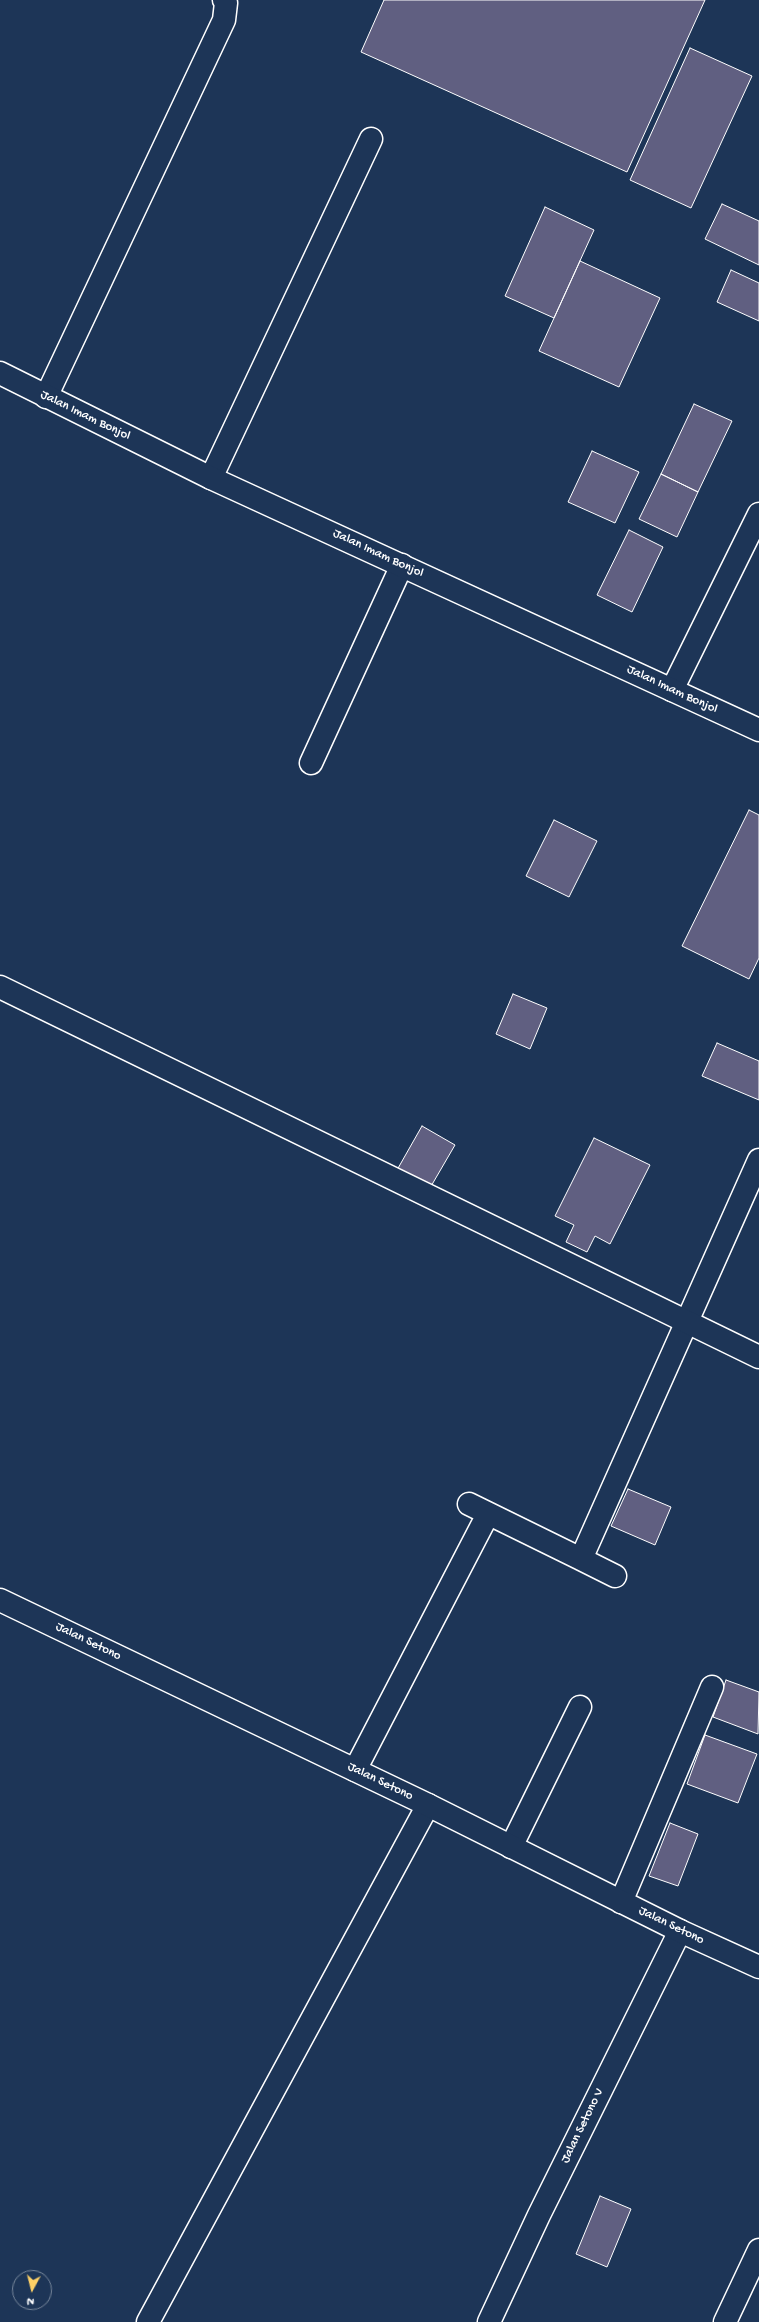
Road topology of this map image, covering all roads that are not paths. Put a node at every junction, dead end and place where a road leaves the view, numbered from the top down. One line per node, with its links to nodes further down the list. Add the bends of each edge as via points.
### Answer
1 (224, 0): 4 (street, via 224,20)
2 (371, 139): 5 (street)
3 (0, 373): 4 (street, Jalan Imam Bonjol)
4 (46, 397): 5 (street, Jalan Imam Bonjol)
5 (211, 478): 7 (street, Jalan Imam Bonjol)
6 (759, 514): 8 (street)
7 (402, 565): 8 (street, Jalan Imam Bonjol); 10 (street)
8 (672, 690): 9 (street, Jalan Imam Bonjol)
9 (759, 730)
10 (312, 763)
11 (0, 986): 13 (street)
12 (759, 1160): 13 (street)
13 (687, 1321): 14 (street); 17 (street)
14 (759, 1357)
15 (469, 1504): 16 (street)
16 (488, 1514): 17 (street); 22 (street)
17 (581, 1559): 18 (street)
18 (615, 1576)
19 (0, 1600): 22 (street, Jalan Setono)
20 (712, 1687): 25 (street)
21 (580, 1707): 24 (street)
22 (355, 1770): 23 (street, Jalan Setono)
23 (428, 1805): 24 (street, Jalan Setono); 29 (street)
24 (511, 1847): 25 (street, Jalan Setono)
25 (621, 1902): 26 (street, Jalan Setono)
26 (680, 1931): 27 (street, Jalan Setono); 30 (street, Jalan Setono V, via 539,2215)
27 (759, 1967)
28 (759, 2250): 31 (street)
29 (148, 2322)
30 (489, 2322)
31 (725, 2322)

